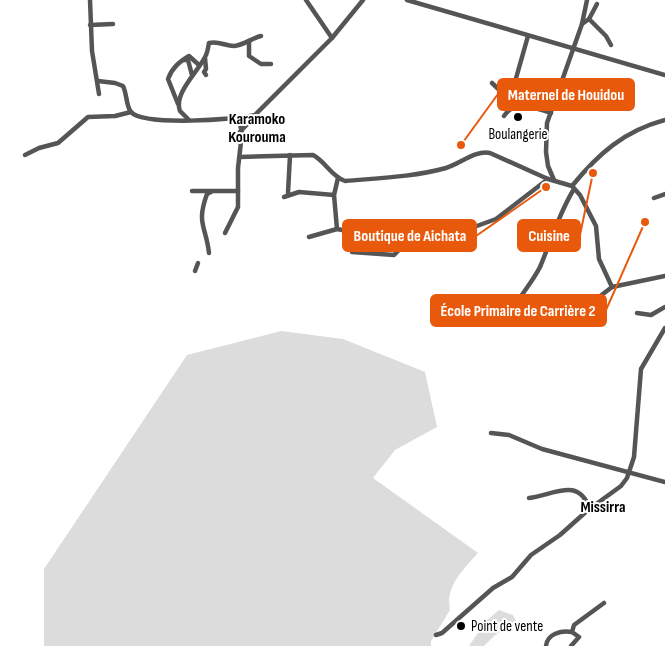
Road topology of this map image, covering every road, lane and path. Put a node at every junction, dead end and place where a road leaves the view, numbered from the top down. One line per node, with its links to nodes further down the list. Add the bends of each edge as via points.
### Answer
1 (90, 0): 10 (street)
2 (306, 0): 13 (street)
3 (363, 0): 13 (street)
4 (407, 0): 12 (street)
5 (587, 0): 9 (street)
6 (597, 4): 7 (street)
7 (589, 19): 9 (street); 15 (street)
8 (113, 24): 10 (street)
9 (582, 24): 16 (street)
10 (90, 25): 24 (street, via 94,73)
11 (261, 36): 14 (street)
12 (528, 36): 16 (street); 27 (street)
13 (332, 38): 33 (street)
14 (249, 40): 17 (street, via 233,46 209,43); 19 (street, via 249,56 261,64)
15 (611, 45)
16 (572, 48): 23 (street); 32 (street)
17 (205, 58): 20 (street); 22 (street)
18 (183, 60): 20 (street, via 189,56); 21 (street, via 188,60); 28 (street, via 172,69 168,78)
19 (271, 64)
20 (199, 65): 21 (street)
21 (192, 75): 28 (street)
22 (206, 75)
23 (665, 75)
24 (98, 81): 26 (street); 31 (street, via 123,86)
25 (492, 83): 27 (street)
26 (99, 94)
27 (510, 101): 29 (street); 30 (street)
28 (179, 105): 35 (street, via 180,112)
29 (515, 105): 30 (street); 32 (street, via 523,104)
30 (508, 110): 34 (street)
31 (131, 112): 35 (street, via 138,117 164,121); 40 (street, via 88,117 58,143)
32 (551, 113): 45 (street, via 545,135 548,166)
33 (255, 115): 36 (street); 38 (street)
34 (504, 116)
35 (189, 120): 36 (street)
36 (239, 120): 38 (street)
37 (665, 120): 46 (street, via 647,125 612,144)
38 (242, 130): 39 (street); 42 (street)
39 (235, 137)
40 (25, 155)
41 (290, 155): 42 (street); 43 (street, via 313,155); 51 (street, via 286,195 299,192)
42 (240, 157): 48 (street)
43 (338, 178): 44 (street, via 345,181 427,172 486,152); 51 (street)
44 (548, 179): 45 (street); 54 (street, via 496,219)
45 (554, 180): 46 (street)
46 (573, 188): 62 (street, via 596,226 599,259); 66 (street, via 539,269 510,313)
47 (192, 191): 49 (street)
48 (238, 191): 49 (street); 55 (street, via 238,207)
49 (211, 192): 58 (street, via 207,194 200,215)
50 (665, 194): 52 (street)
51 (334, 195): 53 (street)
52 (654, 198)
53 (337, 229): 54 (street, via 393,235); 56 (street)
54 (465, 231): 57 (street, via 442,240 409,238 398,243 400,249 394,255)
55 (225, 233)
56 (309, 237)
57 (352, 252)
58 (209, 253)
59 (198, 263): 60 (street)
60 (195, 271)
61 (665, 276): 62 (street)
62 (612, 287): 63 (street, via 599,297)
63 (576, 299)
64 (665, 307): 65 (street, via 651,315)
65 (637, 313)
66 (507, 324)
67 (665, 328): 69 (street, via 641,369)
68 (491, 433): 69 (street, via 509,435 542,449)
69 (630, 472): 70 (street); 72 (street, via 621,486)
70 (665, 482)
71 (529, 498): 72 (street, via 572,490 584,496)
72 (590, 509): 75 (street)
73 (604, 603): 74 (street, via 574,625)
74 (572, 632): 76 (street, via 553,635); 77 (street, via 578,637)
75 (436, 635)
76 (546, 646)
77 (571, 646)

